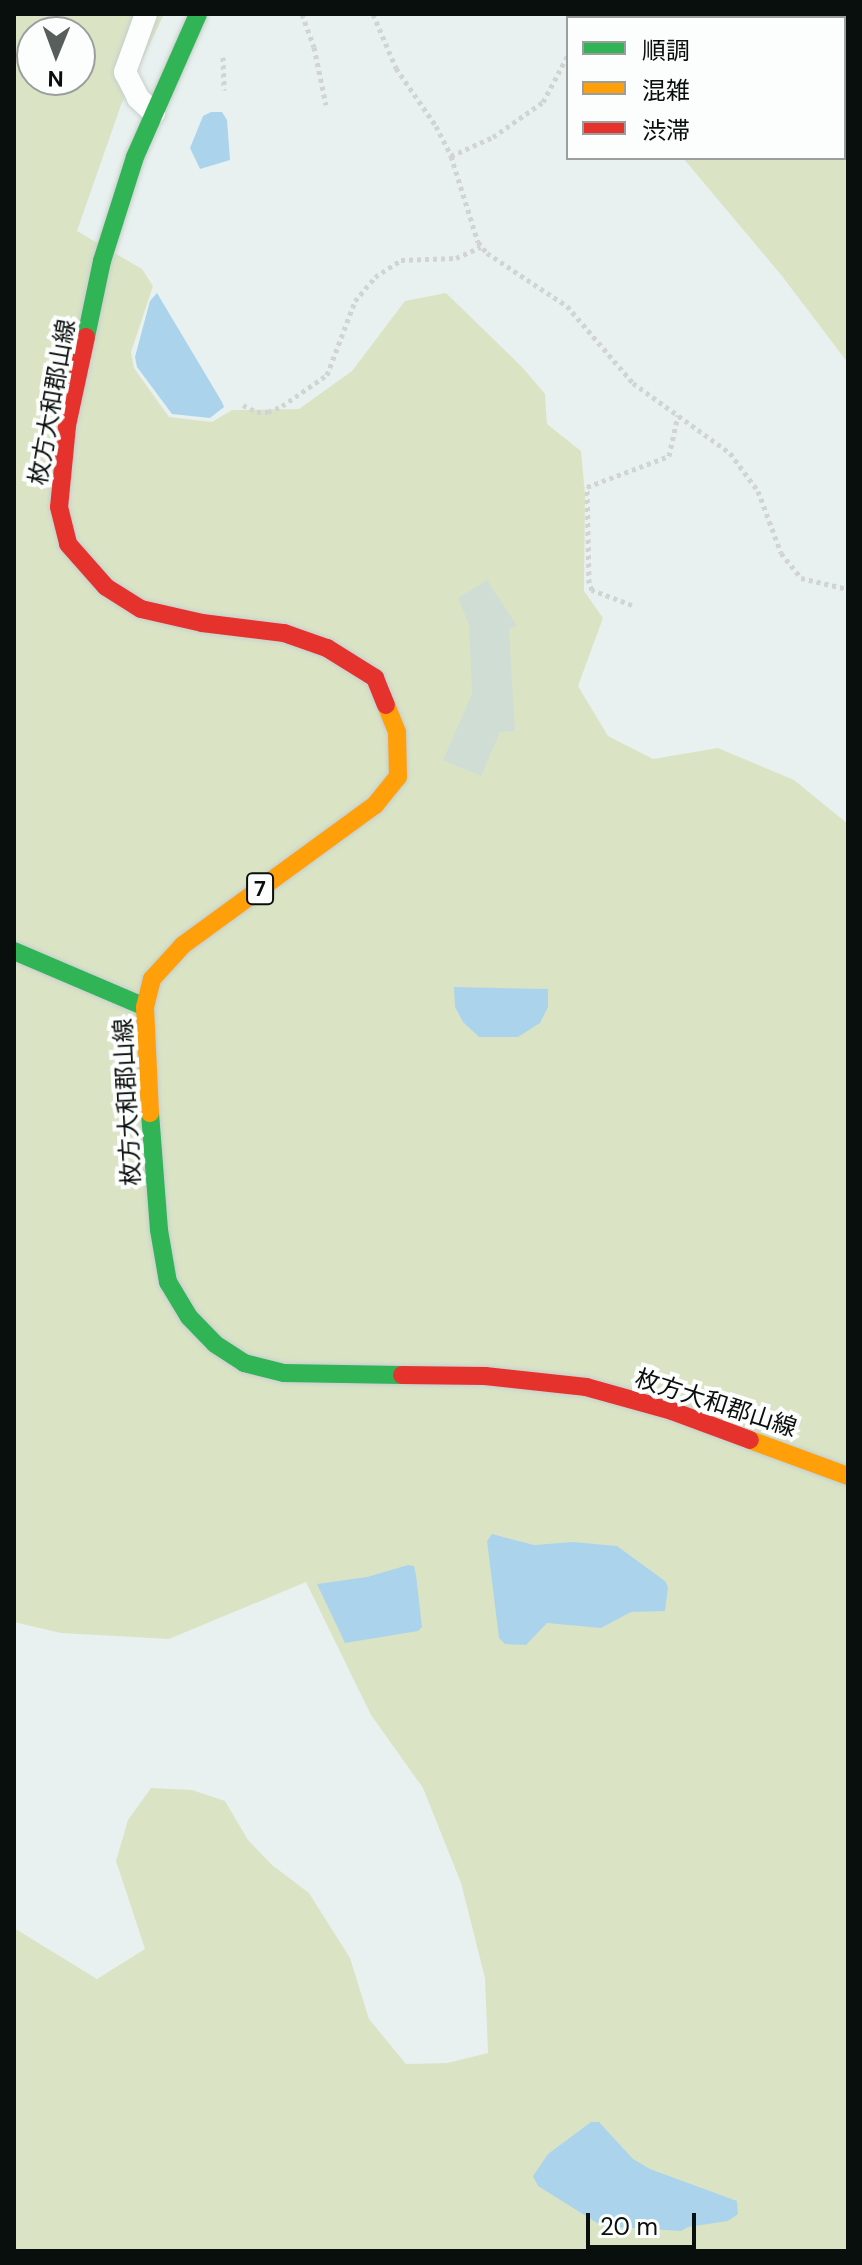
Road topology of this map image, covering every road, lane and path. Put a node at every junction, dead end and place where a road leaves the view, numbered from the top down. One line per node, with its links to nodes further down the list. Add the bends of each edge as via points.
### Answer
1 (146, 14): 7 (lane, via 125,72 138,98)
2 (198, 14): 7 (main road, 枚方大和郡山線 / 7)
3 (302, 14): 6 (path)
4 (373, 14): 8 (path, via 396,68)
5 (566, 59): 8 (path, via 543,102 493,137)
6 (326, 105)
7 (154, 113): 15 (main road, 枚方大和郡山線 / 7, via 102,261 67,426 59,507 68,544 106,587 141,609 284,633 327,648 375,678 397,732 398,777 375,805 183,945 152,979)
8 (451, 156): 9 (path)
9 (481, 247): 10 (path, via 456,258 401,260 375,277 355,301 327,375 268,412); 11 (path, via 567,306 633,383)
10 (243, 405)
11 (678, 415): 12 (path, via 730,453 758,491 781,553 801,578); 13 (path, via 669,456 587,487 589,583 592,590)
12 (848, 589)
13 (632, 605)
14 (14, 951): 15 (main road)
15 (145, 1007): 16 (main road, 枚方大和郡山線 / 7, via 159,1230 168,1282 189,1317 215,1344 244,1363 284,1373 485,1376 586,1387 672,1411)
16 (848, 1476)

